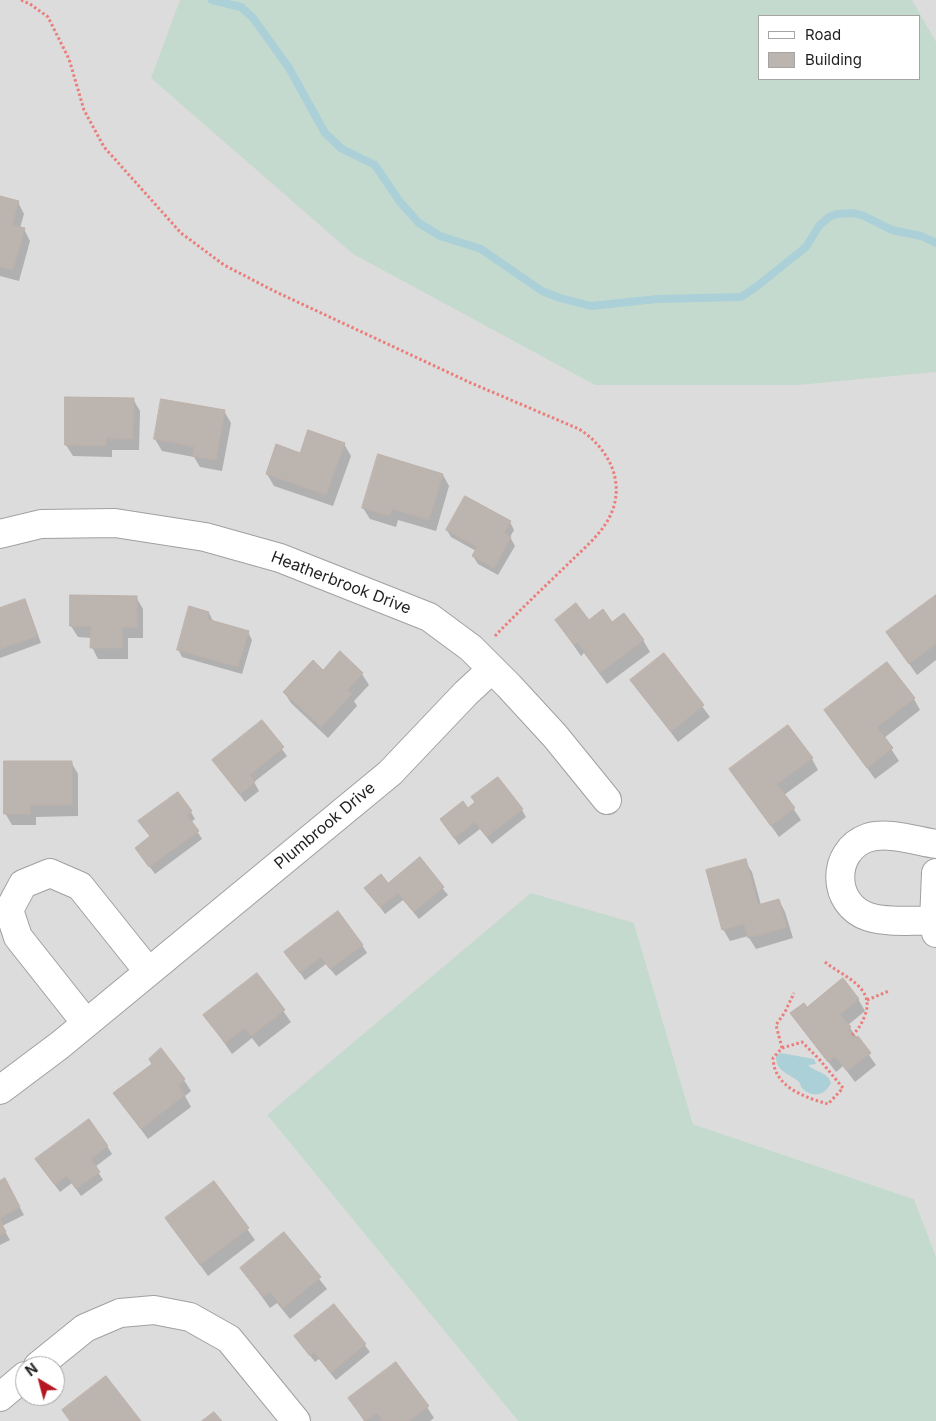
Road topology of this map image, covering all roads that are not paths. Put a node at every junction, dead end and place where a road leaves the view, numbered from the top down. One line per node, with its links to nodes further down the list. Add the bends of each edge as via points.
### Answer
1 (0, 534): 2 (street, Heatherbrook Drive, via 41,524 115,523 205,537 280,558 429,617)
2 (485, 662): 3 (street, Heatherbrook Drive, via 555,736); 7 (street, Plumbrook Drive, via 466,693 390,772)
3 (607, 800)
4 (936, 844): 6 (street, via 886,836 870,837 846,855 839,878 845,898 860,913)
5 (936, 873): 6 (street)
6 (935, 927)
7 (148, 971): 8 (street, Plumbrook Drive); 8 (street, via 80,886 50,873 23,884 9,910 18,937)
8 (86, 1023): 9 (street, Plumbrook Drive)
9 (0, 1090)
10 (50, 1356): 13 (street, via 85,1328 120,1313 154,1310 190,1317 229,1339)
11 (15, 1384): 12 (street)
12 (0, 1397)
13 (296, 1421)

